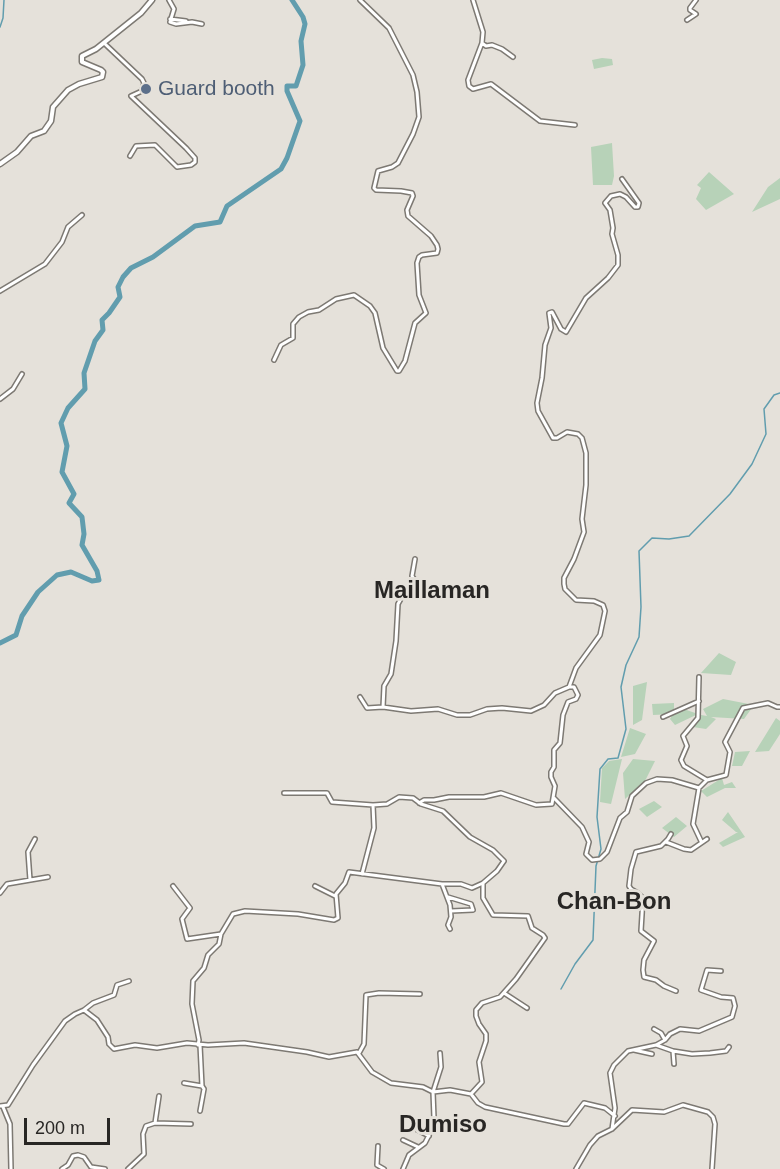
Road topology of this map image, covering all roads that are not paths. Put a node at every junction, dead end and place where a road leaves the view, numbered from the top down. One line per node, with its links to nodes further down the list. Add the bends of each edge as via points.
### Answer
1 (152, 0): 10 (street)
2 (169, 0): 6 (street, via 174,9)
3 (360, 0): 19 (street, via 389,28 413,75 417,92 419,117 413,134 398,163 378,171 374,188 412,193 408,216 437,245 437,253 422,255 417,263 419,295 426,314 415,323 399,371 383,348 375,313 354,296 336,299 299,317 293,324 293,338 281,345)
4 (473, 0): 11 (street, via 481,21)
5 (696, 0): 7 (street, via 690,10 696,14)
6 (170, 19): 8 (street); 9 (street, via 176,24)
7 (687, 20)
8 (189, 21)
9 (202, 24)
10 (104, 43): 14 (street, via 142,79 142,91 131,96 186,148 195,162 177,167 155,146 136,146); 15 (street, via 81,59 104,75 68,90 53,107 51,121 44,131 30,136)
11 (482, 43): 12 (street); 13 (street, via 469,86 473,89 491,84 540,120)
12 (513, 57)
13 (575, 125)
14 (130, 156)
15 (0, 164)
16 (622, 179): 24 (street, via 639,203 635,207 620,194 605,203 610,210 618,265 586,298 566,332 549,313 551,328 544,345 537,404 553,438 567,432 582,438 586,453 584,532 564,584 576,600 594,601 605,610 600,635 576,668)
17 (82, 215): 18 (street, via 68,227 45,264)
18 (0, 291)
19 (274, 360)
20 (22, 374): 21 (street, via 13,389)
21 (0, 399)
22 (415, 559): 27 (street, via 412,576 422,590 421,596 404,595 398,604 396,641 384,686)
23 (699, 677): 26 (street)
24 (568, 687): 27 (street, via 531,711 502,708 457,715 438,709); 33 (street, via 574,687 578,695 568,702 560,743 554,750)
25 (360, 697): 27 (street, via 367,708)
26 (699, 701): 29 (street); 30 (street, via 698,718 683,736 687,746 681,760)
27 (383, 707)
28 (780, 707): 30 (street, via 768,703 744,708 725,742 730,752 726,775)
29 (663, 717)
30 (707, 780): 31 (street)
31 (699, 788): 33 (street, via 665,779 646,783 632,796 607,852 596,860 586,855 589,842 582,827); 39 (street, via 693,824)
32 (284, 793): 35 (street, via 327,793 332,802)
33 (554, 798): 34 (street, via 552,804 536,806 501,793)
34 (419, 803): 35 (street, via 413,798 399,797 387,804); 44 (street, via 443,811 470,837 504,859)
35 (374, 805): 41 (street, via 374,828)
36 (670, 834): 40 (street)
37 (35, 839): 43 (street, via 28,852)
38 (707, 839): 39 (street)
39 (701, 841): 40 (street, via 691,850)
40 (666, 842): 56 (street, via 636,852 629,886 643,898 640,931 654,940 644,960 644,977)
41 (362, 874): 45 (street); 49 (street, via 349,872)
42 (48, 878): 43 (street)
43 (30, 880): 48 (street, via 7,884)
44 (483, 883): 45 (street, via 472,888); 57 (street, via 483,898 493,915 528,916 532,928 545,938)
45 (442, 884): 50 (street)
46 (173, 886): 53 (street, via 190,908 182,919 187,939)
47 (315, 886): 49 (street)
48 (0, 892)
49 (336, 896): 53 (street, via 338,918 334,920 241,911 233,914)
50 (448, 897): 51 (street); 51 (street, via 471,904 473,910)
51 (451, 911): 52 (street)
52 (450, 929)
53 (221, 934): 63 (street, via 219,944 193,981 192,1004)
54 (721, 971): 62 (street, via 707,969 701,990 733,998 732,1017 699,1030 680,1029)
55 (129, 981): 60 (street, via 117,985 114,995)
56 (676, 991)
57 (504, 993): 59 (street); 75 (street, via 476,1010 486,1041 480,1062 482,1082)
58 (420, 994): 68 (street, via 366,995 364,1044)
59 (527, 1008)
60 (84, 1010): 63 (street, via 96,1020 114,1049 135,1045); 77 (street, via 65,1021 8,1105)
61 (654, 1029): 62 (street)
62 (665, 1040): 64 (street)
63 (199, 1045): 68 (street, via 244,1043 329,1057); 73 (street)
64 (656, 1045): 66 (street); 67 (street)
65 (729, 1047): 67 (street, via 726,1051 692,1054)
66 (632, 1050): 70 (street); 79 (street, via 624,1054 610,1073)
67 (673, 1050): 71 (street)
68 (359, 1053): 74 (street, via 368,1068 381,1078)
69 (440, 1053): 74 (street, via 440,1072)
70 (652, 1054)
71 (674, 1064)
72 (184, 1083): 73 (street)
73 (202, 1086): 78 (street)
74 (433, 1092): 75 (street); 84 (street, via 434,1118)
75 (471, 1094): 79 (street, via 485,1107 564,1124 584,1103 605,1108)
76 (159, 1096): 80 (street)
77 (1, 1106): 88 (street, via 10,1122)
78 (200, 1111)
79 (615, 1116): 83 (street)
80 (155, 1123): 81 (street); 91 (street, via 146,1126 144,1154)
81 (190, 1124)
82 (414, 1128): 84 (street)
83 (612, 1129): 94 (street, via 598,1136); 95 (street, via 635,1109 664,1112 688,1105 708,1112 715,1124)
84 (429, 1136): 87 (street)
85 (403, 1140): 87 (street)
86 (378, 1146): 92 (street, via 376,1165)
87 (418, 1147): 93 (street)
88 (11, 1169)
89 (62, 1169): 90 (street, via 78,1155 91,1167)
90 (105, 1169)
91 (128, 1169)
92 (384, 1169)
93 (403, 1169)
94 (576, 1169)
95 (712, 1169)

